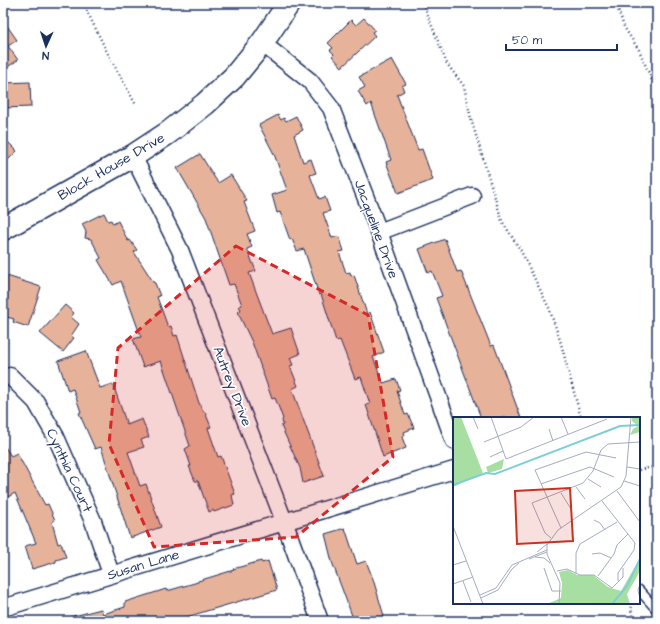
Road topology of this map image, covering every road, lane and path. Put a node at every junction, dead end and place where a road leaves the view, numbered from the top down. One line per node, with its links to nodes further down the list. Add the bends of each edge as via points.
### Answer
1 (83, 3): 7 (path)
2 (289, 3): 5 (street, Block House Drive)
3 (423, 3): 13 (path, via 447,64 464,86 471,119 502,220 521,251 549,308)
4 (616, 3): 6 (path, via 624,27 639,50)
5 (262, 43): 8 (street, Block House Drive, via 234,77 205,104 168,133); 11 (street, Jacqueline Drive, via 310,81 331,108)
6 (657, 92)
7 (136, 105)
8 (132, 156): 10 (street, Block House Drive); 18 (street, Autrey Drive, via 180,250)
9 (472, 196): 11 (street)
10 (3, 229)
11 (378, 232): 14 (street, Jacqueline Drive)
12 (10, 376): 19 (street, Cynthia Court, via 36,402 56,437 93,521)
13 (581, 417)
14 (453, 438)
15 (657, 466): 17 (path)
16 (453, 470): 18 (street)
17 (640, 470)
18 (284, 521): 19 (street, Susan Lane); 24 (street, Autrey Drive)
19 (111, 574): 22 (street, Susan Lane)
20 (640, 591): 23 (lane)
21 (633, 604): 25 (path, via 631,609)
22 (3, 608)
23 (657, 610)
24 (320, 621)
25 (634, 621)

